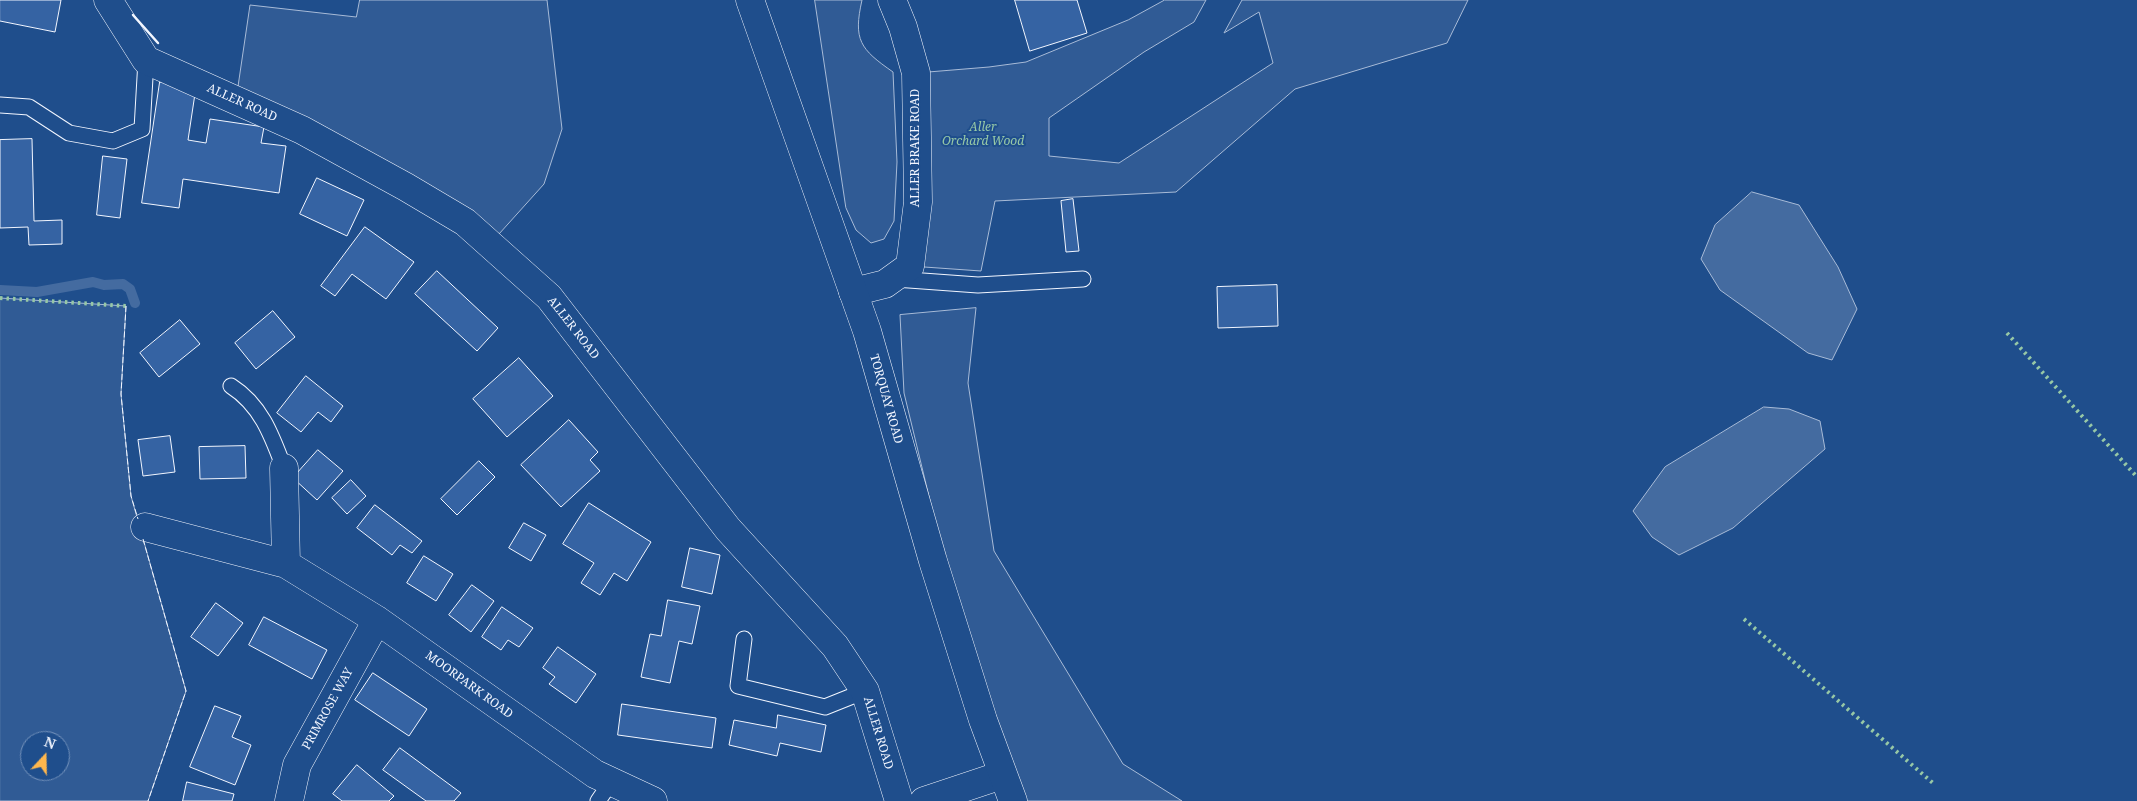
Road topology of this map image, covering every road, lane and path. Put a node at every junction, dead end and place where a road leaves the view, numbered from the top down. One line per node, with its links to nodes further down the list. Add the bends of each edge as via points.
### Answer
1 (108, 0): 4 (street)
2 (750, 0): 8 (street, TORQUAY ROAD)
3 (892, 0): 6 (street, ALLER BRAKE ROAD, via 916,73 918,202 910,266)
4 (146, 60): 5 (lane, via 142,129 113,141 69,133 29,108); 15 (street, ALLER ROAD, via 302,130 465,222 549,297 728,529 835,646)
5 (0, 105)
6 (894, 278): 7 (lane, via 978,285); 8 (street, ALLER BRAKE ROAD, via 885,284)
7 (1083, 279)
8 (853, 292): 16 (street, TORQUAY ROAD, via 933,561)
9 (231, 386): 10 (lane, via 254,406)
10 (284, 468): 12 (street)
11 (144, 527): 12 (street, MOORPARK ROAD)
12 (286, 564): 13 (street, MOORPARK ROAD)
13 (378, 620): 17 (street, MOORPARK ROAD, via 595,774); 18 (street, PRIMROSE WAY, via 297,765)
14 (744, 639): 15 (lane, via 738,686 825,707)
15 (865, 691): 20 (street, ALLER ROAD)
16 (1002, 775): 21 (street); 22 (street, TORQUAY ROAD)
17 (604, 792): 19 (street, MOORPARK ROAD)
18 (289, 801)
19 (652, 801)
20 (899, 801)
21 (924, 801)
22 (1013, 801)

